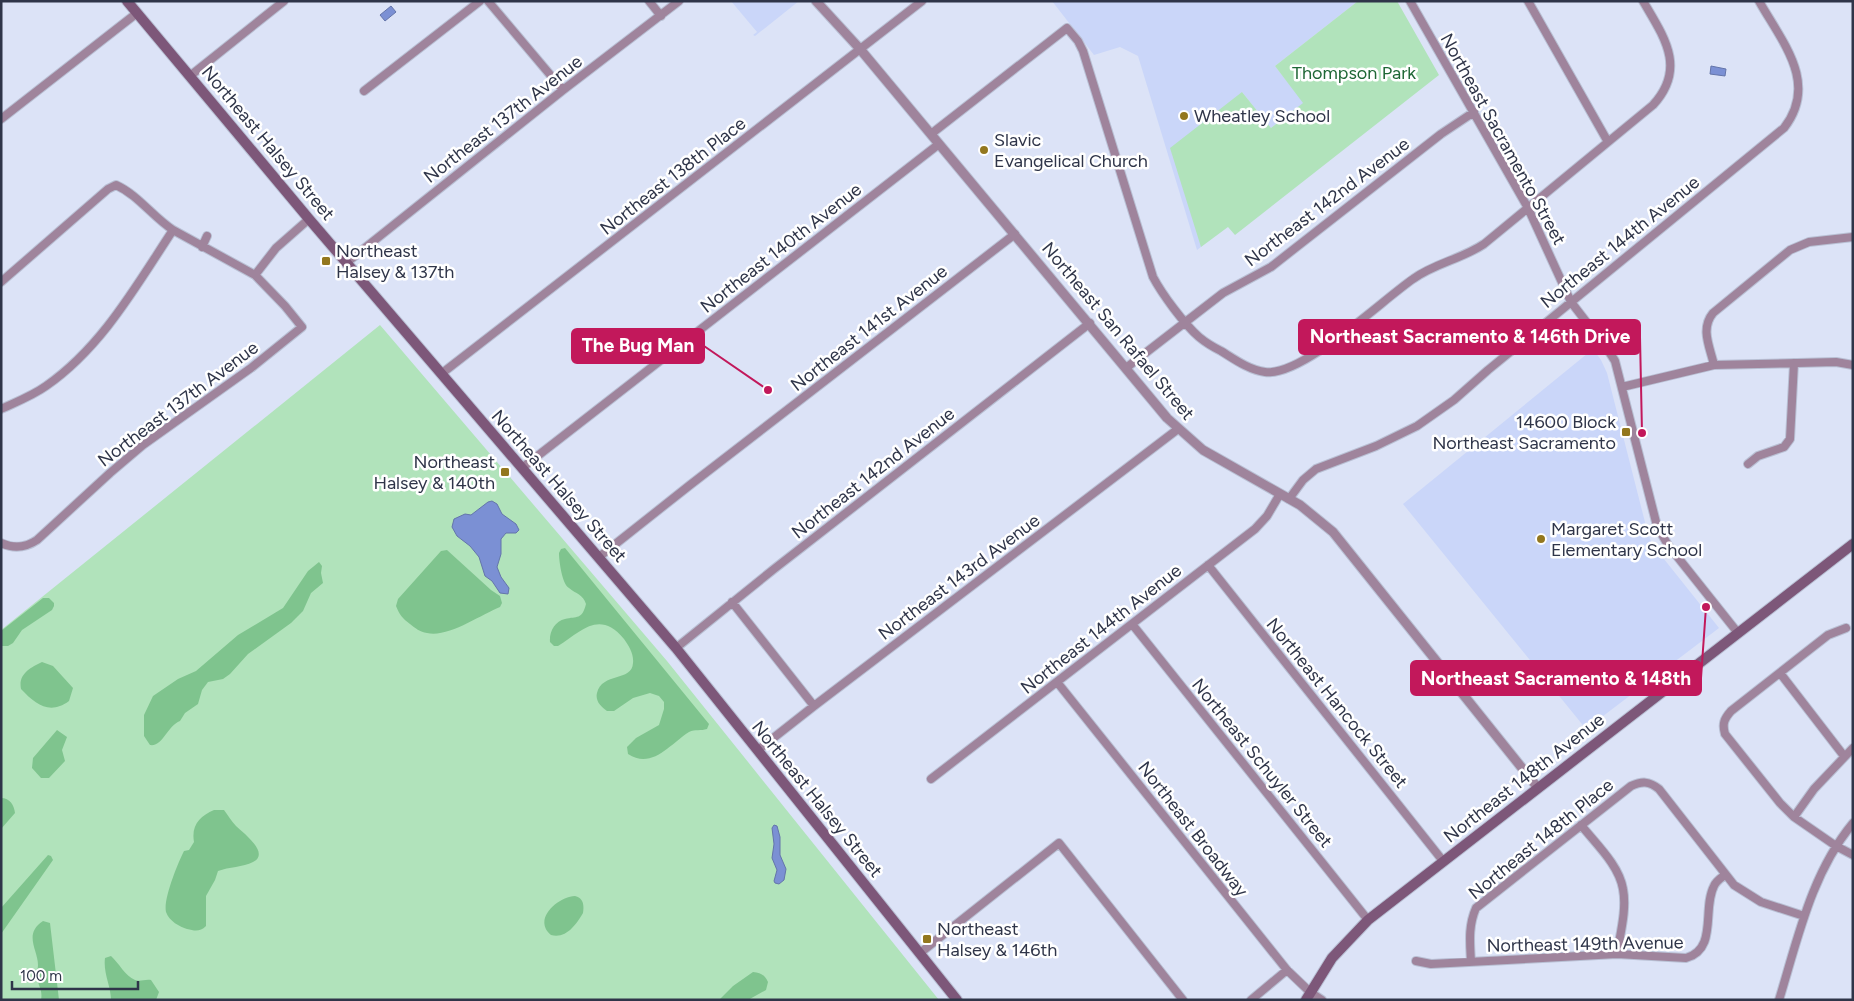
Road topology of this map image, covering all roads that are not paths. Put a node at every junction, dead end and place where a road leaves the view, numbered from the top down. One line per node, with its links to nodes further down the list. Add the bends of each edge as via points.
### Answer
1 (127, 1): 13 (main road, Northeast Halsey Street)
2 (284, 1): 16 (street)
3 (480, 1): 18 (street)
4 (488, 1): 17 (street)
5 (648, 1): 14 (street)
6 (680, 1): 14 (street, Northeast 137th Avenue)
7 (816, 1): 15 (street, Northeast San Rafael Street)
8 (922, 1): 15 (street, Northeast 138th Place)
9 (1410, 1): 19 (street, Northeast Sacramento Street)
10 (1528, 1): 22 (street)
11 (1643, 1): 22 (street, via 1665,39 1671,69 1662,94 1653,105)
12 (1759, 1): 34 (street, Northeast 144th Avenue, via 1795,66 1799,87 1795,110 1784,128)
13 (137, 13): 16 (main road, Northeast Halsey Street); 20 (street)
14 (661, 16): 17 (street, Northeast 137th Avenue)
15 (860, 49): 21 (street, Northeast San Rafael Street); 41 (street, Northeast 138th Place)
16 (190, 76): 25 (main road, Northeast Halsey Street)
17 (563, 90): 31 (street, Northeast 137th Avenue)
18 (364, 91)
19 (1474, 112): 24 (street, Northeast Sacramento Street); 35 (street, Northeast 142nd Avenue, via 1441,134 1271,267 1222,293)
20 (1, 119)
21 (931, 134): 23 (street, Northeast San Rafael Street); 35 (street, via 1067,28 1083,51 1153,276)
22 (1608, 142): 24 (street)
23 (940, 144): 27 (street, Northeast San Rafael Street); 46 (street, Northeast 140th Avenue)
24 (1528, 208): 34 (street, Northeast Sacramento Street); 35 (street, via 1476,250 1418,275 1315,353 1281,371 1256,370 1235,360 1200,338)
25 (309, 219): 31 (main road, Northeast Halsey Street); 32 (street, via 276,248)
26 (173, 230): 30 (street); 33 (street, via 116,185); 43 (street, via 116,317 79,358 44,387)
27 (1015, 234): 36 (street, Northeast San Rafael Street); 51 (street, Northeast 141st Avenue)
28 (206, 236): 30 (street)
29 (1853, 237): 38 (street, via 1808,242 1790,250 1712,313 1706,331)
30 (202, 247): 32 (street)
31 (346, 263): 41 (main road, Northeast Halsey Street)
32 (255, 275): 49 (street, Northeast 137th Avenue, via 302,328 143,445 37,540 12,547)
33 (1, 282)
34 (1571, 302): 42 (street, Northeast Sacramento Street, via 1612,356); 48 (street, Northeast 144th Avenue, via 1436,414 1383,443 1316,469)
35 (1185, 322): 40 (street, Northeast 142nd Avenue)
36 (1090, 323): 40 (street, Northeast San Rafael Street); 53 (street, Northeast 142nd Avenue)
37 (1794, 362): 38 (street); 39 (street); 45 (street, via 1790,439 1784,447 1758,456)
38 (1714, 365): 42 (street)
39 (1853, 365)
40 (1126, 368): 44 (street, Northeast San Rafael Street)
41 (442, 374): 46 (main road, Northeast Halsey Street)
42 (1622, 387): 56 (street, Northeast Sacramento Street, via 1661,535)
43 (1, 409)
44 (1178, 429): 47 (street, Northeast San Rafael Street, via 1213,456); 60 (street, Northeast 143rd Avenue)
45 (1748, 464)
46 (522, 468): 51 (main road, Northeast Halsey Street)
47 (1280, 494): 48 (street, Northeast San Rafael Street); 52 (street, Northeast 144th Avenue, via 1260,524)
48 (1289, 499): 65 (street, Northeast San Rafael Street, via 1325,524 1346,546)
49 (1, 543)
50 (1853, 544): 56 (main road, Northeast 148th Avenue)
51 (599, 557): 57 (main road, Northeast Halsey Street)
52 (1208, 565): 54 (street, Northeast 144th Avenue); 71 (street, Northeast Hancock Street)
53 (732, 602): 57 (street, Northeast 142nd Avenue); 60 (street)
54 (1132, 624): 59 (street, Northeast 144th Avenue); 74 (street, Northeast Schuyler Street)
55 (1846, 628): 58 (street, via 1828,635)
56 (1738, 633): 65 (main road, Northeast 148th Avenue)
57 (676, 648): 62 (main road, Northeast Halsey Street)
58 (1780, 673): 63 (street); 66 (street, via 1731,711 1723,727 1725,734)
59 (1057, 682): 64 (street, Northeast 144th Avenue); 79 (street, Northeast Broadway)
60 (814, 706): 62 (street, Northeast 143rd Avenue)
61 (1853, 748): 63 (street)
62 (758, 750): 75 (main road, Northeast Halsey Street)
63 (1844, 756): 66 (street, via 1814,788)
64 (931, 779)
65 (1538, 788): 71 (main road, Northeast 148th Avenue)
66 (1794, 817): 69 (street)
67 (1853, 823): 69 (street)
68 (1582, 826): 72 (street, Northeast 148th Place, via 1631,786 1645,782 1653,784); 76 (street, via 1621,882 1624,903); 78 (street, Northeast 148th Place, via 1476,908 1470,928)
69 (1836, 846): 70 (street); 73 (street, via 1818,878)
70 (1853, 856)
71 (1443, 861): 74 (main road, Northeast 148th Avenue)
72 (1725, 875): 73 (street, via 1757,900); 76 (street, Northeast 149th Avenue, via 1714,886 1703,947 1694,956)
73 (1804, 916): 85 (street)
74 (1368, 920): 80 (main road, Northeast 148th Avenue, via 1332,958)
75 (920, 953): 81 (main road, Northeast Halsey Street); 82 (street, via 1059,843)
76 (1618, 954): 78 (street, Northeast 149th Avenue)
77 (1416, 961): 78 (street, Northeast 149th Avenue, via 1431,964)
78 (1471, 962)
79 (1287, 970): 80 (street, Northeast Broadway); 83 (street)
80 (1308, 996): 84 (street)
81 (957, 1000)
82 (1183, 1000)
83 (1251, 1000)
84 (1322, 1000)
85 (1779, 1000)

